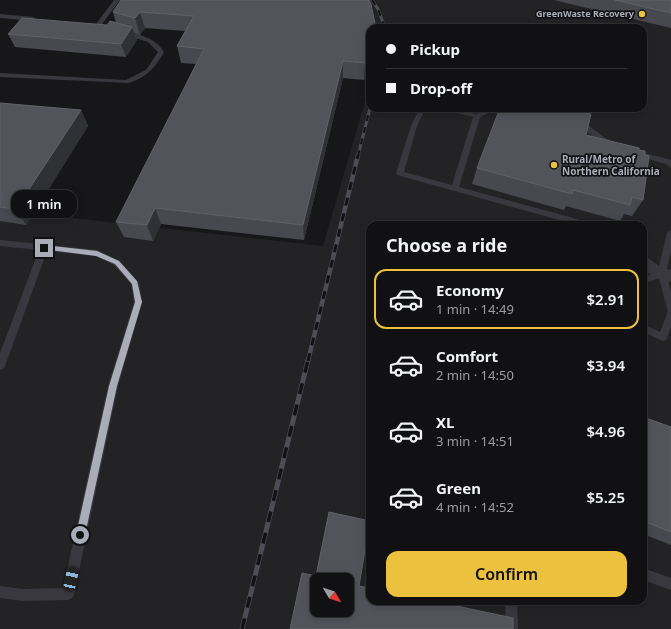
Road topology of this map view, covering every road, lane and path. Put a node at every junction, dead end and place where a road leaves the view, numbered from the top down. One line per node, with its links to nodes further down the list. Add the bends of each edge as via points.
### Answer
1 (117, 0): 5 (lane)
2 (0, 16): 3 (lane)
3 (39, 20)
4 (83, 24): 5 (lane)
5 (98, 26): 6 (lane)
6 (106, 28)
7 (113, 30): 8 (lane, via 157,44 160,52 151,69 142,77 127,82)
8 (0, 75)
9 (420, 112): 17 (lane, via 400,173)
10 (461, 112): 12 (lane)
11 (487, 112): 12 (lane)
12 (478, 116): 17 (lane)
13 (568, 121): 14 (lane, via 583,125)
14 (614, 146)
15 (628, 150): 16 (lane)
16 (671, 164)
17 (455, 188): 18 (lane)
18 (574, 221)
19 (671, 233): 24 (lane)
20 (0, 243): 21 (lane)
21 (44, 248): 29 (lane); 32 (lane, via 97,253 117,263 135,283 138,302 113,386 68,594 23,596)
22 (647, 260): 24 (lane)
23 (647, 270): 24 (lane)
24 (667, 275): 25 (lane); 26 (lane)
25 (647, 280)
26 (671, 310)
27 (671, 314): 28 (lane, via 663,338)
28 (647, 330)
29 (0, 366)
30 (647, 575): 31 (lane)
31 (671, 584)
32 (0, 592)
33 (511, 605): 34 (lane)
34 (512, 629)

